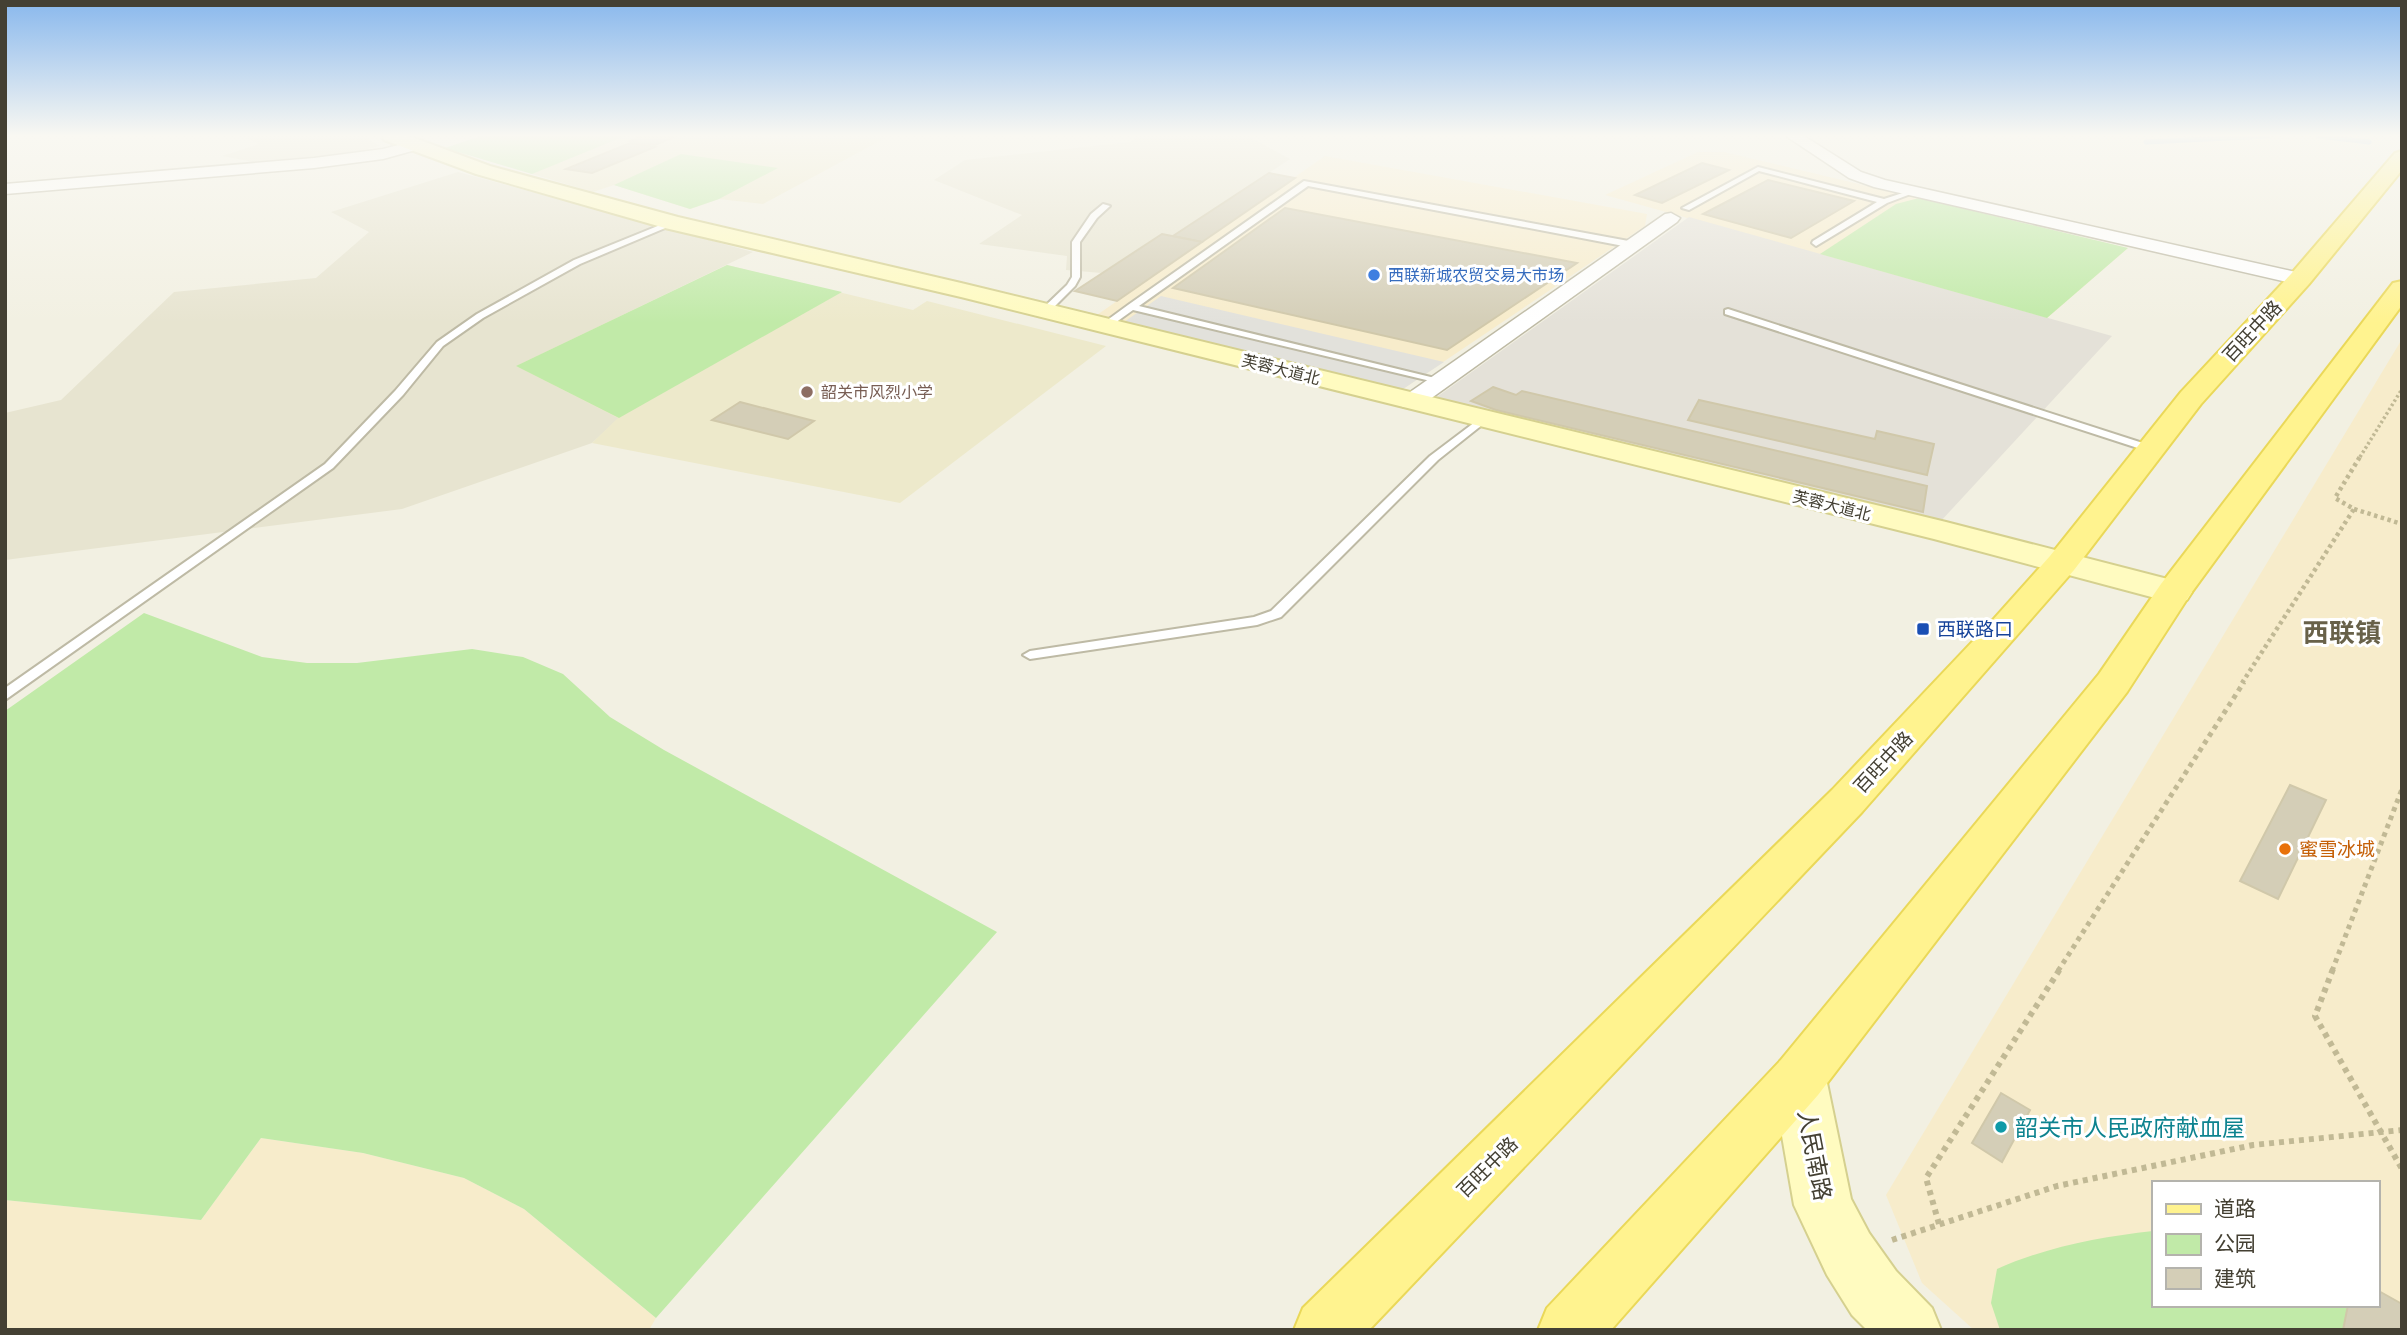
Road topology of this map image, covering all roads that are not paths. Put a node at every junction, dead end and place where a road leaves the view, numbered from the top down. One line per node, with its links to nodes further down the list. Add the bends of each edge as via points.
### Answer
1 (581, 198): 12 (main road, 芙蓉大道北)
2 (1285, 198): 17 (lane)
3 (1388, 198): 14 (lane)
4 (1705, 198): 11 (lane)
5 (1873, 198): 9 (lane)
6 (1892, 198): 9 (lane)
7 (1940, 198): 15 (street)
8 (2367, 198): 15 (main road, 百旺中路)
9 (1884, 201): 13 (lane)
10 (1106, 206): 18 (lane, via 1076,242 1076,277 1071,286)
11 (1679, 213): 14 (street)
12 (673, 223): 18 (main road, 芙蓉大道北); 28 (lane, via 577,262 440,344 329,466)
13 (1816, 243)
14 (1634, 245): 21 (street)
15 (2300, 279): 24 (main road, 百旺中路, via 2191,398)
16 (2402, 288): 26 (main road)
17 (1131, 307): 20 (lane); 21 (lane)
18 (1045, 311): 20 (main road, 芙蓉大道北)
19 (1728, 312): 24 (lane)
20 (1105, 326): 22 (main road, 芙蓉大道北)
21 (1439, 382): 22 (street)
22 (1411, 402): 23 (main road, 芙蓉大道北)
23 (1483, 419): 25 (main road, 芙蓉大道北); 27 (lane, via 1434,458 1276,614 1257,621)
24 (2151, 449): 25 (main road, 百旺中路)
25 (2062, 563): 26 (main road, 芙蓉大道北); 30 (main road, 百旺中路, via 1847,801)
26 (2174, 592): 29 (main road, via 2113,683)
27 (1030, 654)
28 (5, 695)
29 (1799, 1078): 31 (main road); 32 (main road, 人民南路, via 1823,1205 1874,1293)
30 (1325, 1330)
31 (1569, 1330)
32 (1910, 1330)

